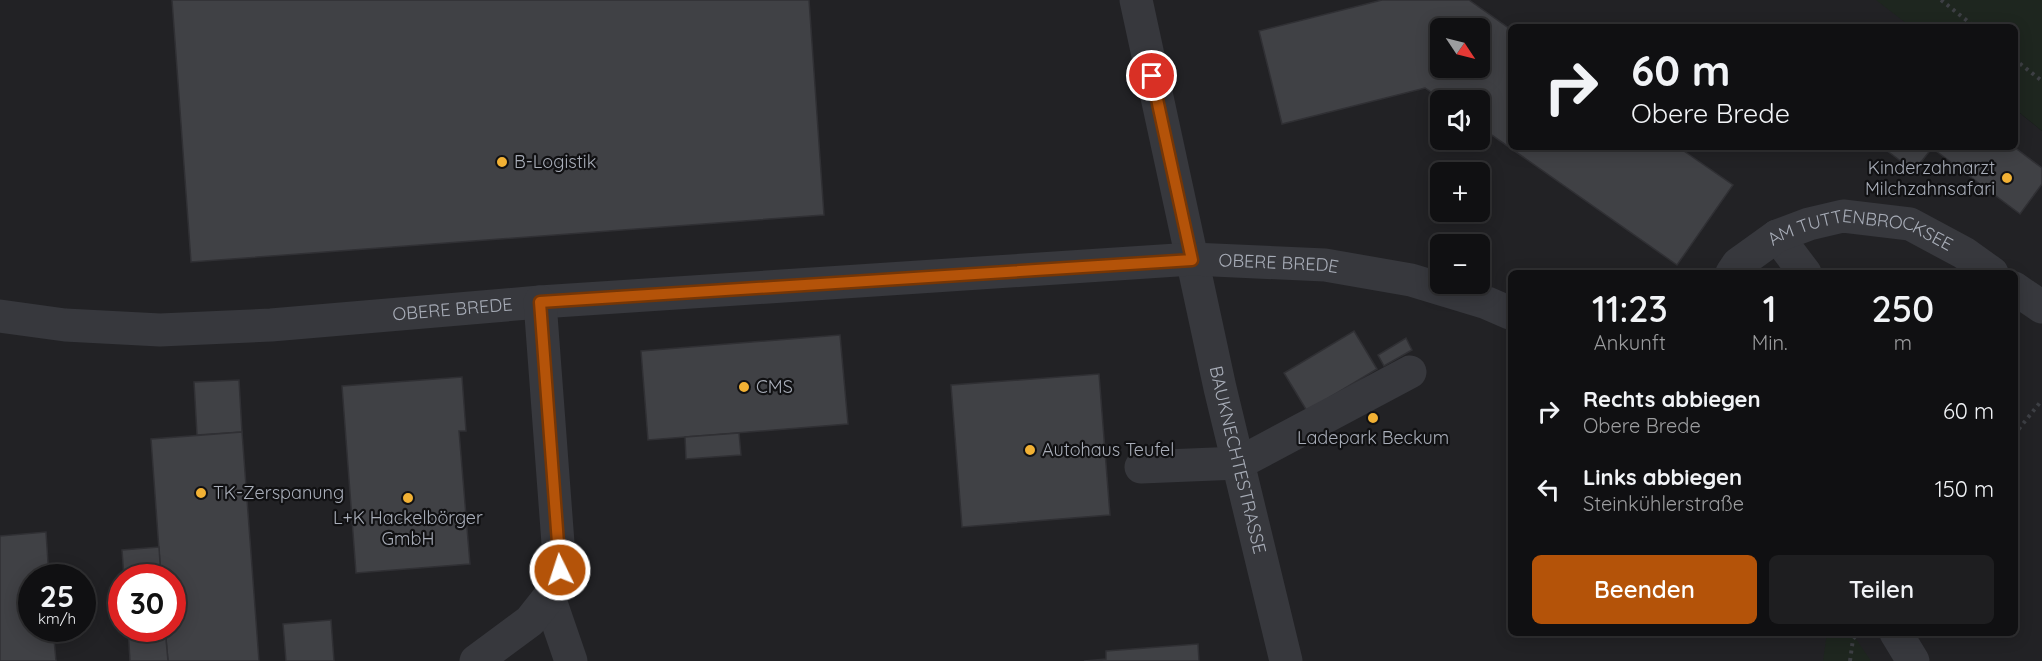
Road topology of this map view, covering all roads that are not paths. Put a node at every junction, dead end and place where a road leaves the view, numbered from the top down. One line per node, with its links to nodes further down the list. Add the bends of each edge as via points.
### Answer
1 (1136, 0): 3 (street, BAUKNECHTESTRASSE)
2 (1777, 236): 4 (street, AM TUTTENBROCKSEE); 5 (street); 6 (street, AM TUTTENBROCKSEE, via 1843,216 1910,224)
3 (1192, 260): 8 (street, OBERE BREDE); 10 (street, OBERE BREDE, via 1325,265 1412,280); 13 (street, BAUKNECHTESTRASSE)
4 (1734, 270)
5 (1803, 270)
6 (1988, 270)
7 (2018, 291): 9 (street)
8 (540, 302): 11 (street, OBERE BREDE, via 271,326 160,330 65,325); 15 (street, via 560,570)
9 (2042, 307)
10 (1508, 312)
11 (0, 316)
12 (1410, 372): 13 (street)
13 (1239, 463): 14 (street); 19 (street, BAUKNECHTESTRASSE)
14 (1141, 467)
15 (549, 597): 17 (street, via 531,621); 18 (street)
16 (1898, 636): 20 (street)
17 (476, 661)
18 (571, 661)
19 (1286, 661)
20 (1913, 661)

